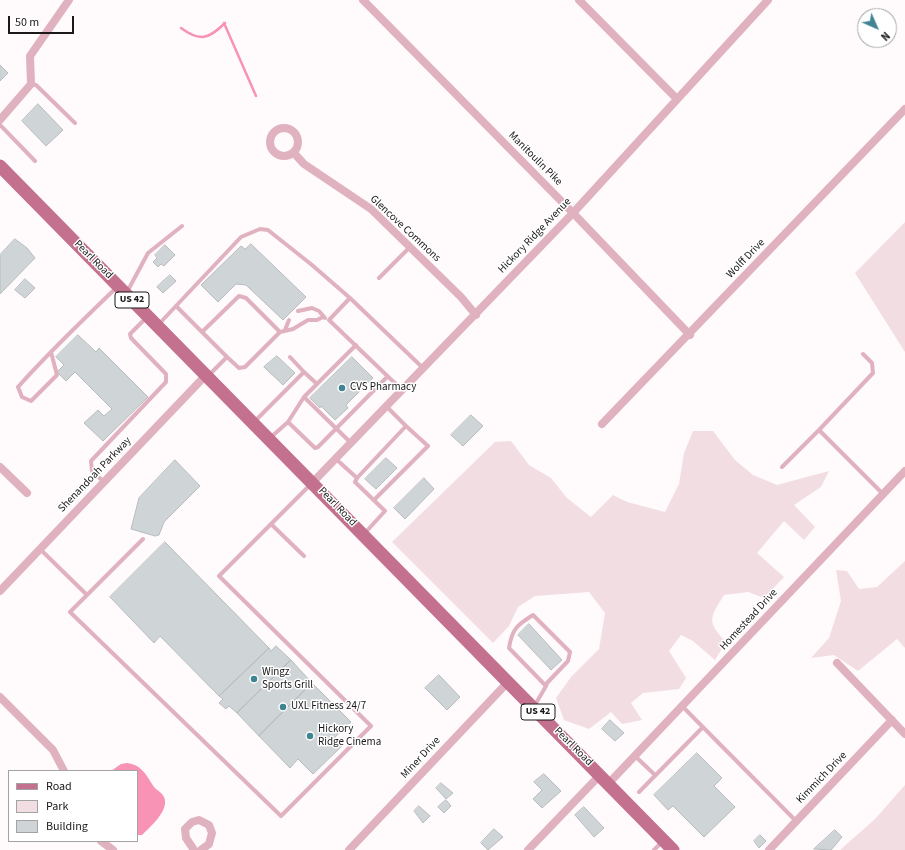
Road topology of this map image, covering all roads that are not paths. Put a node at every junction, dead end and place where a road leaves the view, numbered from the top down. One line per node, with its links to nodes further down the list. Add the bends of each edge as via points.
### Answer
1 (69, 0): 5 (street, via 30,56)
2 (363, 0): 14 (street, Manitoulin Pike)
3 (580, 0): 6 (street)
4 (768, 0): 6 (street, Hickory Ridge Avenue)
5 (31, 84): 8 (street); 9 (lane, via 36,85)
6 (677, 99): 14 (street, Hickory Ridge Avenue)
7 (905, 109): 29 (street, Wolff Drive)
8 (0, 120)
9 (75, 123)
10 (0, 125): 12 (lane)
11 (294, 153): 16 (street, Glencove Commons, via 304,164 371,209)
12 (35, 161)
13 (0, 166): 18 (main road, Pearl Road / US 42)
14 (573, 213): 22 (street, Hickory Ridge Avenue); 29 (street, Manitoulin Pike)
15 (182, 226): 18 (lane, via 148,253)
16 (410, 247): 17 (lane); 22 (street, Glencove Commons)
17 (379, 278)
18 (122, 290): 26 (main road, Pearl Road / US 42); 31 (lane)
19 (350, 298): 20 (lane, via 268,230 260,229 242,237); 25 (lane); 35 (lane)
20 (176, 306): 26 (lane); 28 (lane)
21 (298, 311): 23 (lane, via 312,308 319,311)
22 (476, 314): 35 (street, Hickory Ridge Avenue)
23 (323, 317): 25 (lane); 27 (lane, via 308,320)
24 (289, 320): 27 (lane)
25 (329, 320): 30 (lane)
26 (152, 321): 37 (main road, Pearl Road / US 42); 56 (lane, via 132,331 130,338 166,374 166,382 92,460 92,471)
27 (283, 331): 28 (lane, via 246,298 239,296); 34 (lane, via 245,367 239,368)
28 (202, 332): 34 (lane)
29 (690, 335): 45 (street, Wolff Drive)
30 (356, 345): 38 (lane); 39 (lane)
31 (51, 352): 31 (lane, via 18,388 22,396 31,401 57,375)
32 (864, 354): 48 (lane, via 872,363 873,373)
33 (290, 357): 36 (lane)
34 (227, 358): 37 (lane)
35 (423, 369): 40 (street, Hickory Ridge Avenue)
36 (304, 372): 39 (lane); 43 (lane)
37 (207, 376): 43 (main road, Pearl Road / US 42); 56 (street, Shenandoah Parkway)
38 (387, 377): 40 (lane); 47 (lane)
39 (317, 384): 41 (lane)
40 (402, 390): 42 (street, Hickory Ridge Avenue)
41 (304, 397): 44 (lane); 47 (lane)
42 (386, 406): 46 (lane); 50 (street, Hickory Ridge Avenue)
43 (253, 422): 49 (main road, Pearl Road / US 42)
44 (288, 422): 47 (lane, via 315,448 318,448); 49 (lane)
45 (602, 424)
46 (406, 426): 55 (lane); 60 (lane, via 428,446)
47 (336, 429): 50 (lane)
48 (819, 430): 53 (lane); 59 (lane)
49 (270, 439): 57 (main road, Pearl Road / US 42)
50 (351, 443): 51 (street, Hickory Ridge Avenue)
51 (336, 459): 55 (lane); 57 (street, Hickory Ridge Avenue)
52 (0, 467): 58 (street)
53 (782, 467)
54 (905, 471): 59 (street, Homestead Drive)
55 (357, 478): 60 (lane, via 355,482)
56 (104, 482): 64 (street, Shenandoah Parkway)
57 (313, 482): 61 (lane); 62 (main road, Pearl Road / US 42)
58 (27, 493)
59 (883, 494): 72 (street, Homestead Drive)
60 (374, 500): 62 (lane, via 385,511)
61 (271, 524): 65 (lane); 67 (lane, via 219,576 371,726 281,816 70,612)
62 (364, 534): 69 (main road, Pearl Road / US 42)
63 (143, 539): 67 (lane)
64 (40, 549): 66 (street, Shenandoah Parkway); 67 (lane)
65 (304, 556)
66 (0, 591)
67 (87, 595)
68 (838, 664): 74 (street)
69 (508, 682): 73 (main road, Pearl Road / US 42); 88 (street, Miner Drive)
70 (546, 686): 70 (lane, via 568,661 570,652 533,615 511,634 509,648); 73 (lane)
71 (0, 697): 78 (street, via 53,750)
72 (682, 706): 75 (lane); 77 (street, Homestead Drive)
73 (533, 707): 80 (main road, Pearl Road / US 42)
74 (892, 720): 76 (street); 82 (street, Kimmich Drive)
75 (703, 727): 79 (lane); 82 (lane)
76 (905, 734)
77 (635, 756): 79 (lane); 80 (street, Homestead Drive)
78 (63, 770)
79 (655, 775): 81 (lane)
80 (604, 779): 83 (main road, Pearl Road / US 42); 89 (street, Homestead Drive)
81 (639, 792)
82 (796, 821): 92 (street, Kimmich Drive)
83 (664, 840): 90 (lane); 91 (main road, Pearl Road / US 42)
84 (102, 842): 85 (street)
85 (113, 850)
86 (194, 850): 87 (street, via 186,838 185,829 192,822 199,820 209,825 212,833 209,844)
87 (201, 850)
88 (349, 850)
89 (528, 850)
90 (654, 850)
91 (674, 850)
92 (769, 850)

